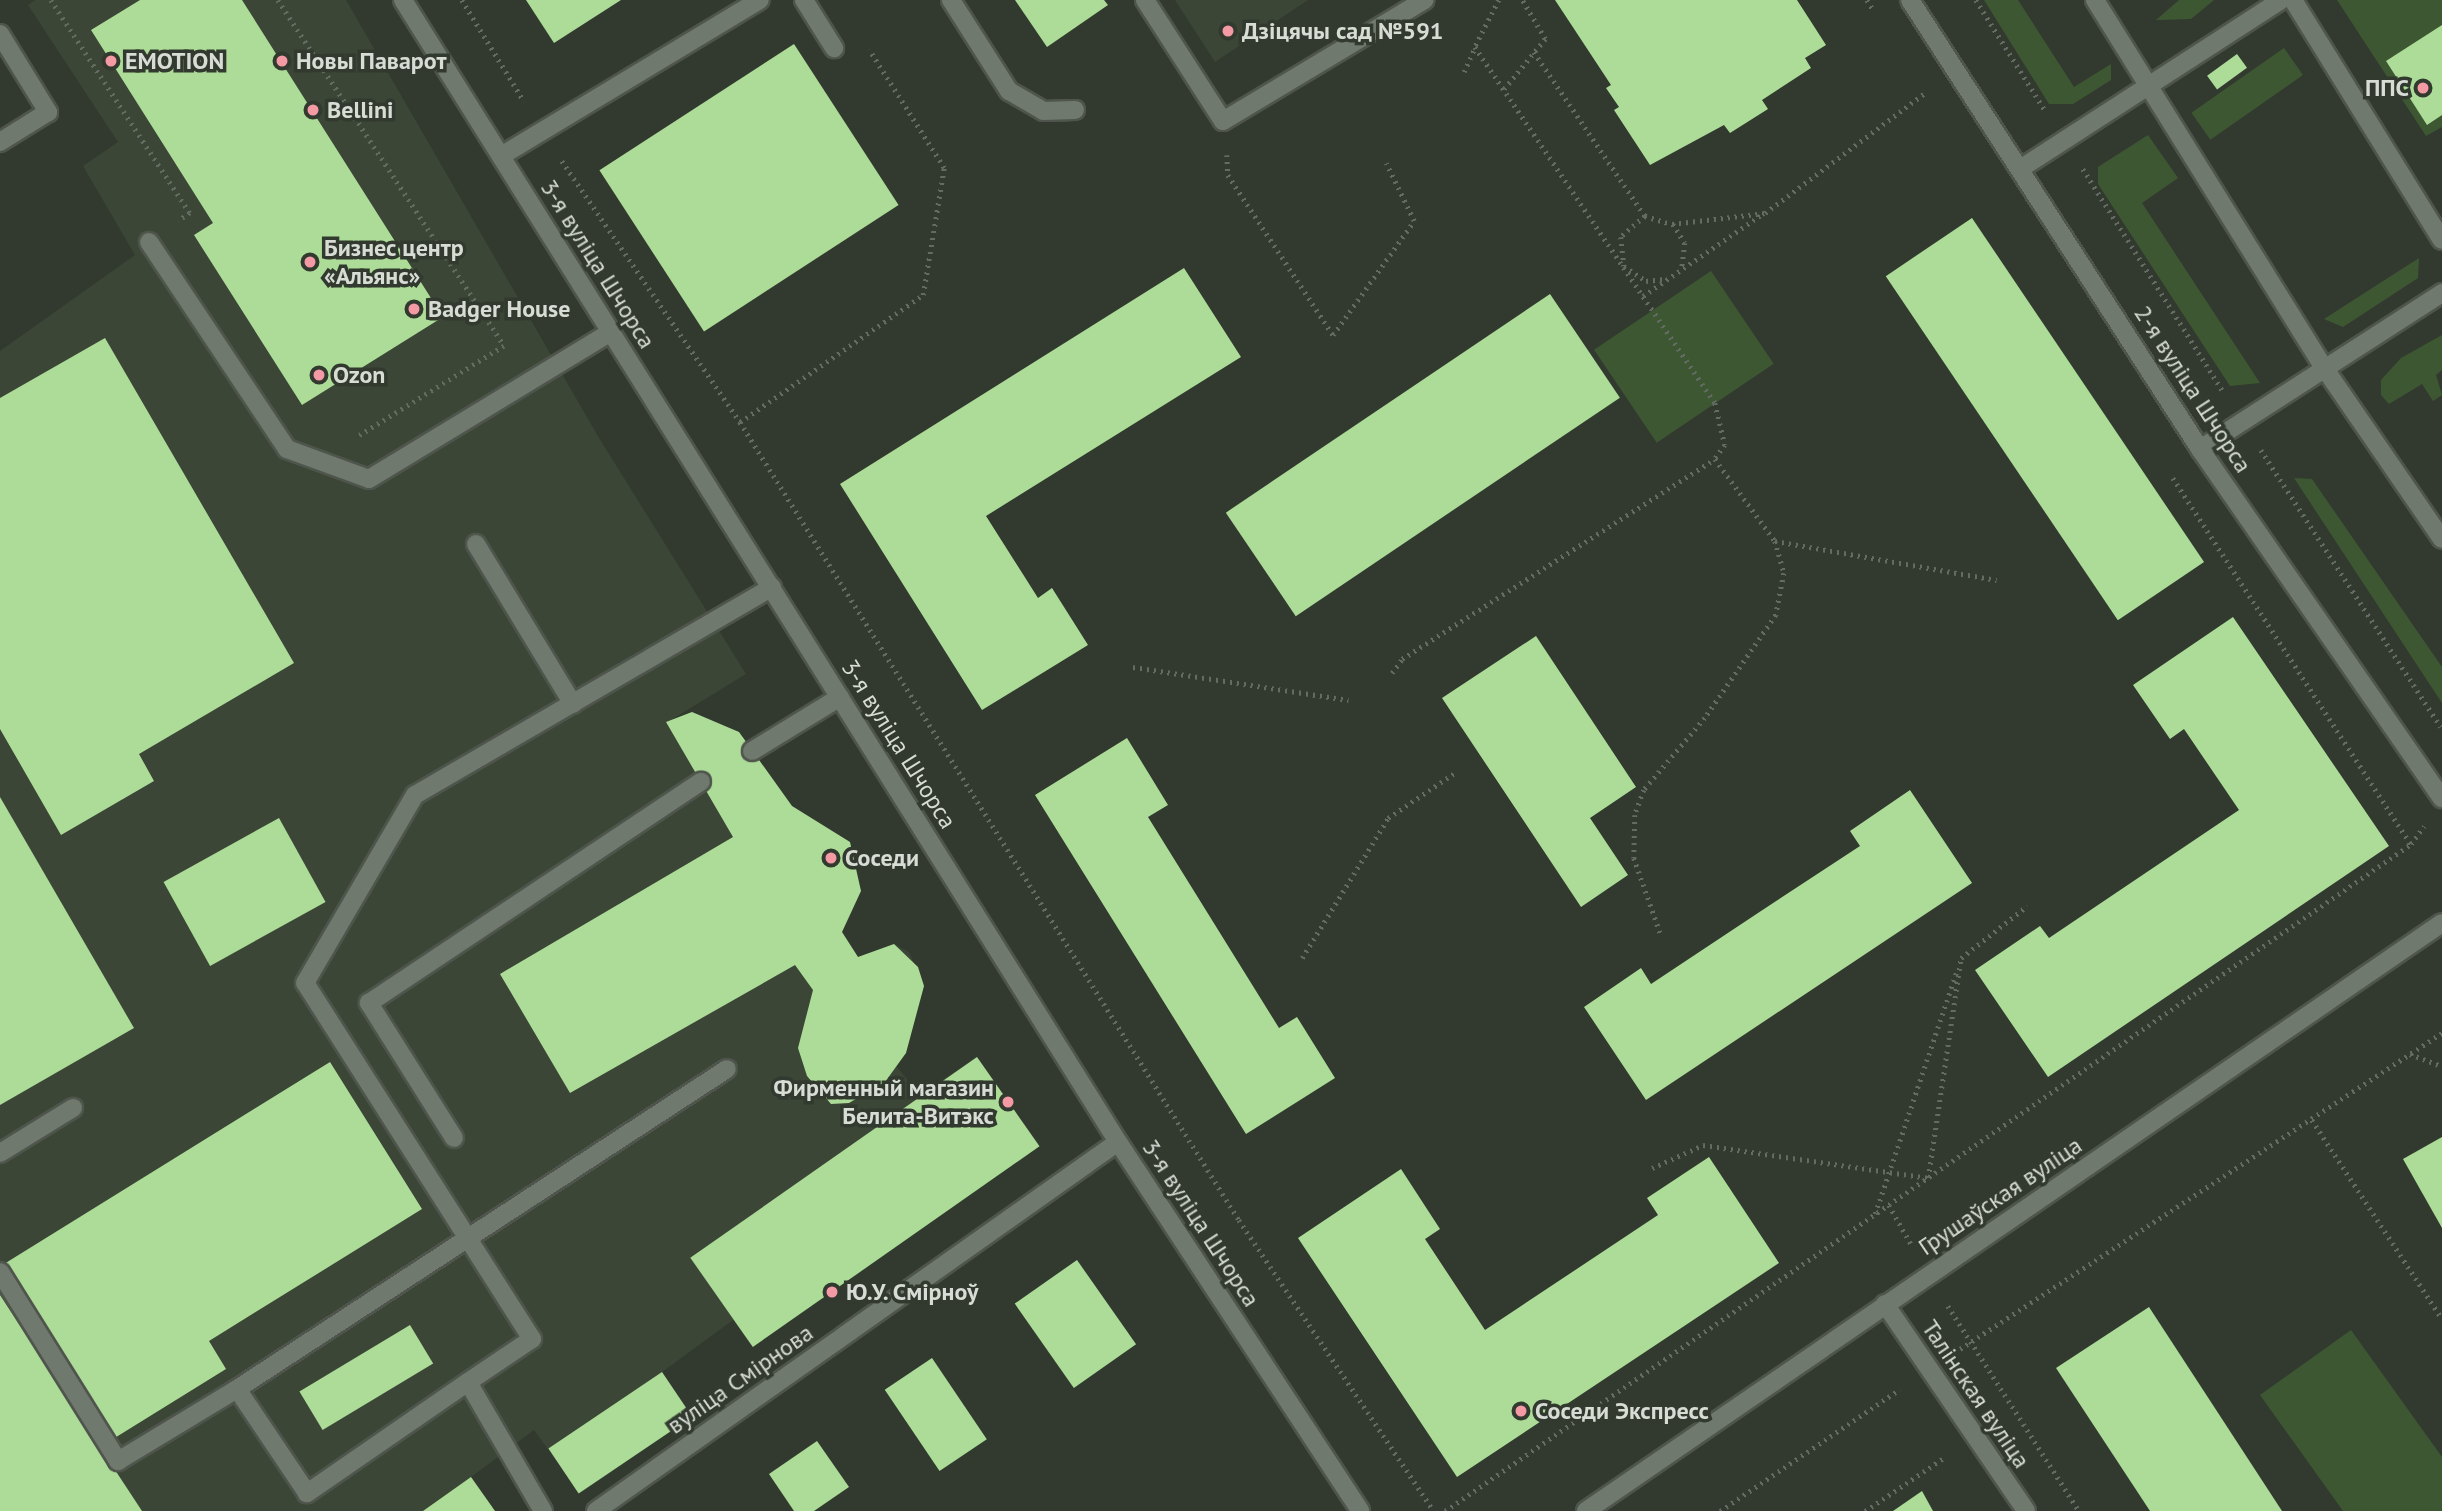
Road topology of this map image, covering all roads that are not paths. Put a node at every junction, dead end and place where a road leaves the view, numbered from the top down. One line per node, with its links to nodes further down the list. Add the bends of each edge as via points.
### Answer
1 (403, 0): 16 (street, 3-я вуліца Шчорса)
2 (760, 0): 16 (street)
3 (804, 0): 12 (street)
4 (951, 0): 14 (street, via 1009,91 1043,111)
5 (1145, 0): 6 (street, via 1223,121)
6 (1424, 0)
7 (1910, 0): 17 (street, 2-я вуліца Шчорса)
8 (2095, 0): 13 (street)
9 (2281, 0): 13 (street)
10 (2293, 0): 18 (street)
11 (0, 34): 15 (street, via 48,112)
12 (834, 48)
13 (2149, 85): 17 (street); 22 (street)
14 (1075, 110)
15 (0, 142)
16 (501, 156): 21 (street, 3-я вуліца Шчорса)
17 (2023, 167): 23 (street, 2-я вуліца Шчорса)
18 (2442, 240)
19 (149, 242): 21 (street, via 287,449 369,479)
20 (2442, 293): 22 (street)
21 (611, 332): 26 (street, 3-я вуліца Шчорса)
22 (2325, 369): 23 (street); 24 (street)
23 (2200, 449): 31 (street, 2-я вуліца Шчорса)
24 (2442, 539)
25 (476, 544): 28 (street)
26 (772, 587): 27 (street, 3-я вуліца Шчорса); 28 (street)
27 (840, 696): 29 (street); 36 (street, 3-я вуліца Шчорса)
28 (573, 704): 38 (street, via 415,794 305,983)
29 (752, 751)
30 (701, 782): 35 (street, via 369,1003)
31 (2442, 798)
32 (2442, 923): 40 (street, Грушаўская вуліца)
33 (727, 1069): 38 (street)
34 (73, 1108): 37 (street)
35 (454, 1138)
36 (1118, 1142): 44 (street, вуліца Смірнова); 45 (street, 3-я вуліца Шчорса)
37 (0, 1153)
38 (468, 1241): 41 (street, via 532,1339); 42 (street)
39 (0, 1272): 42 (street, via 118,1461)
40 (1885, 1304): 46 (street, Грушаўская вуліца); 47 (street, Талінская вуліца)
41 (468, 1382): 42 (street, via 307,1493); 43 (street)
42 (237, 1389)
43 (543, 1511)
44 (596, 1511)
45 (1360, 1511)
46 (1586, 1511)
47 (2026, 1511)

